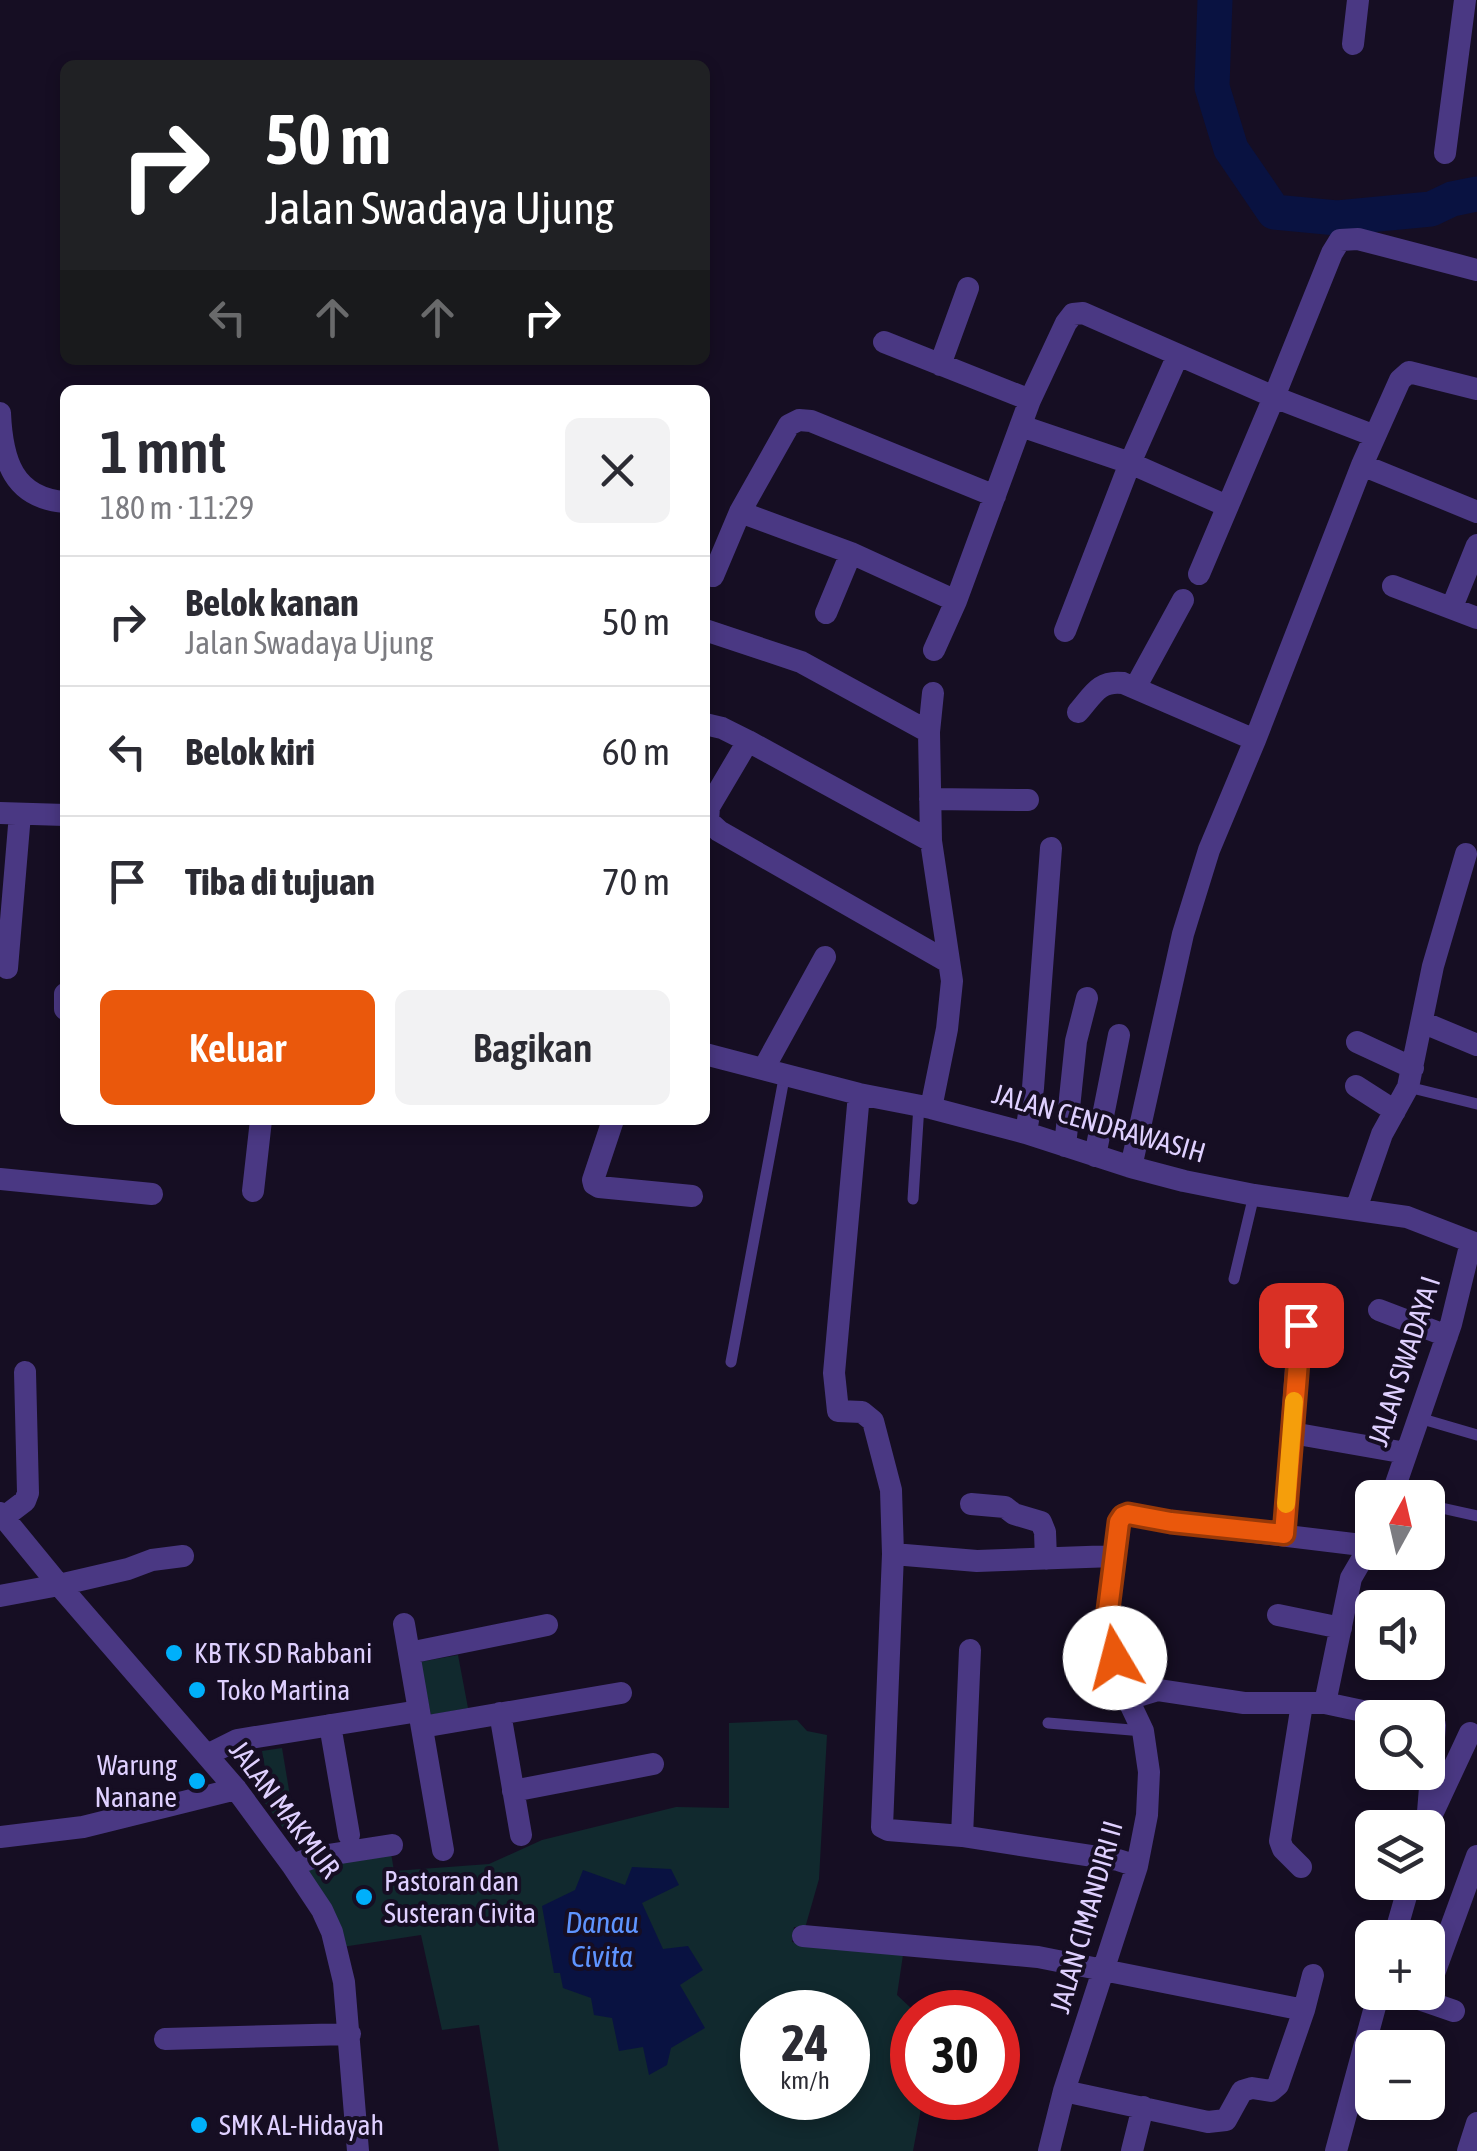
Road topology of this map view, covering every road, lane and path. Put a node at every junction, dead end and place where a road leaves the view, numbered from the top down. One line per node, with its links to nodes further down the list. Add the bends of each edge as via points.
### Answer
1 (1358, 0): 3 (street)
2 (1466, 0): 4 (street)
3 (1353, 44)
4 (1445, 153)
5 (1477, 270): 11 (street, via 1358,238 1340,240)
6 (968, 288): 9 (street)
7 (884, 342): 9 (street)
8 (1178, 354): 11 (street); 12 (street, via 1073,314); 16 (street)
9 (940, 365): 12 (street)
10 (1477, 389): 15 (street, via 1409,372)
11 (1274, 397): 15 (street); 20 (street)
12 (1030, 400): 14 (street)
13 (0, 413): 19 (street, via 1,442 18,483 36,497)
14 (1021, 426): 16 (street); 18 (street)
15 (1375, 436): 17 (street)
16 (1130, 462): 20 (street); 33 (street)
17 (1362, 464): 22 (street); 41 (street)
18 (995, 496): 21 (street, via 799,420 789,426); 29 (street)
19 (60, 501)
20 (1227, 506): 25 (street)
21 (740, 512): 24 (street); 26 (street)
22 (1477, 512)
23 (1477, 545): 30 (street)
24 (851, 552): 29 (street); 31 (street)
25 (1199, 574)
26 (713, 576)
27 (1393, 586): 30 (street)
28 (1184, 600): 36 (street)
29 (956, 601): 35 (street)
30 (1452, 606): 32 (street)
31 (826, 613)
32 (1477, 618)
33 (1066, 631)
34 (710, 632): 40 (street, via 802,662)
35 (934, 650)
36 (1135, 688): 38 (street, via 1110,681); 41 (street)
37 (933, 693): 40 (street)
38 (1078, 712)
39 (710, 725): 42 (street)
40 (929, 732): 43 (street)
41 (1255, 740): 73 (street, via 1183,934)
42 (748, 741): 45 (street); 49 (street)
43 (930, 799): 44 (street); 49 (street)
44 (1028, 800)
45 (710, 805)
46 (10, 814): 47 (street); 54 (street)
47 (60, 815)
48 (710, 823): 53 (street)
49 (931, 841): 53 (street)
50 (1051, 848): 70 (street)
51 (1466, 854): 56 (street)
52 (825, 957): 61 (street)
53 (948, 962): 66 (street, via 948,1030)
54 (7, 968)
55 (1088, 998): 71 (street, via 1076,1041)
56 (1422, 1022): 59 (street); 62 (street)
57 (1119, 1036): 72 (street)
58 (1357, 1042): 62 (street)
59 (1477, 1045)
60 (710, 1055): 61 (street, JALAN CENDRAWASIH)
61 (774, 1071): 64 (street, JALAN CENDRAWASIH); 86 (lane)
62 (1410, 1077): 65 (lane); 67 (street)
63 (1356, 1086): 67 (street)
64 (859, 1094): 66 (street, JALAN CENDRAWASIH); 99 (street, via 836,1408 873,1421 890,1490)
65 (1477, 1104)
66 (925, 1106): 70 (street, JALAN CENDRAWASIH); 79 (lane)
67 (1395, 1111): 80 (street)
68 (260, 1125): 75 (street)
69 (611, 1125): 78 (street, via 594,1184)
70 (1026, 1133): 71 (street, JALAN CENDRAWASIH)
71 (1065, 1146): 72 (street, JALAN CENDRAWASIH)
72 (1095, 1156): 73 (street, JALAN CENDRAWASIH)
73 (1131, 1167): 77 (street, JALAN CENDRAWASIH)
74 (0, 1178): 76 (street)
75 (253, 1191)
76 (152, 1194)
77 (1254, 1195): 80 (street, JALAN CENDRAWASIH); 82 (lane)
78 (692, 1196)
79 (913, 1199)
80 (1356, 1209): 81 (street, JALAN CENDRAWASIH, via 1407,1217)
81 (1474, 1243): 85 (street, JALAN SWADAYA I)
82 (1234, 1279)
83 (1309, 1302): 89 (street, via 1297,1354)
84 (1380, 1310): 85 (street)
85 (1447, 1336): 88 (street, JALAN SWADAYA I)
86 (731, 1362)
87 (25, 1372): 95 (street, via 28,1493)
88 (1418, 1418): 90 (lane); 91 (street, JALAN SWADAYA I)
89 (1292, 1433): 91 (street); 97 (street)
90 (1477, 1434)
91 (1406, 1453): 92 (street, JALAN SWADAYA I)
92 (1397, 1480)
93 (971, 1504): 102 (street, via 1006,1507 1042,1522)
94 (1445, 1509): 96 (lane)
95 (2, 1515): 104 (street, JALAN MAKMUR)
96 (1477, 1516)
97 (1284, 1534): 98 (street); 101 (street, JALAN CIMANDIRI II, via 1128,1514 1119,1522)
98 (1355, 1542)
99 (893, 1554): 102 (street); 133 (street, via 880,1822 888,1830)
100 (183, 1556): 104 (street)
101 (1114, 1556): 102 (street); 113 (street, JALAN CIMANDIRI II, via 1106,1626)
102 (1046, 1559)
103 (1356, 1570): 109 (street)
104 (59, 1586): 105 (street); 124 (street, JALAN MAKMUR)
105 (0, 1596)
106 (1278, 1615): 109 (street)
107 (404, 1624): 111 (street)
108 (547, 1625): 111 (street)
109 (1341, 1628): 115 (street)
110 (970, 1650): 133 (street)
111 (409, 1653): 118 (street)
112 (621, 1693): 117 (street)
113 (1128, 1698): 114 (street, via 1158,1690); 122 (street, JALAN CIMANDIRI II)
114 (1302, 1704): 115 (street); 140 (street, via 1280,1841)
115 (1326, 1704): 116 (street)
116 (1355, 1710)
117 (500, 1714): 118 (street); 129 (street)
118 (421, 1719): 120 (street); 136 (street)
119 (1048, 1723): 122 (lane)
120 (330, 1725): 124 (street, via 238,1740); 131 (street)
121 (1445, 1728): 123 (street)
122 (1143, 1731): 139 (street, JALAN CIMANDIRI II, via 1149,1772)
123 (1474, 1733): 127 (street)
124 (207, 1755): 128 (street, JALAN MAKMUR)
125 (1445, 1761): 127 (street)
126 (653, 1764): 129 (street)
127 (1455, 1764): 130 (street)
128 (236, 1789): 134 (street, via 83,1827); 138 (street, JALAN MAKMUR)
129 (513, 1791): 132 (street)
130 (1433, 1810)
131 (349, 1835)
132 (520, 1836)
133 (962, 1836): 139 (street)
134 (0, 1837)
135 (392, 1845): 138 (street)
136 (444, 1850)
137 (1477, 1856): 142 (street)
138 (292, 1864): 148 (street, JALAN MAKMUR, via 332,1932)
139 (1137, 1866): 143 (street, JALAN CIMANDIRI II)
140 (1301, 1867)
141 (804, 1936): 143 (street, via 1018,1954)
142 (1445, 1944)
143 (1105, 1970): 146 (street); 150 (street, JALAN CIMANDIRI II)
144 (1313, 1975): 146 (street)
145 (1445, 2009): 147 (street)
146 (1304, 2010): 152 (street, via 1278,2085 1242,2090 1226,2120)
147 (1454, 2012)
148 (350, 2034): 149 (street); 154 (street, JALAN MAKMUR)
149 (165, 2038)
150 (1064, 2091): 152 (street); 155 (street, JALAN CIMANDIRI II)
151 (1355, 2099): 157 (street)
152 (1143, 2107): 156 (street)
153 (1477, 2123): 158 (street)
154 (358, 2151)
155 (1049, 2151)
156 (1132, 2151)
157 (1337, 2151)
158 (1468, 2151)

